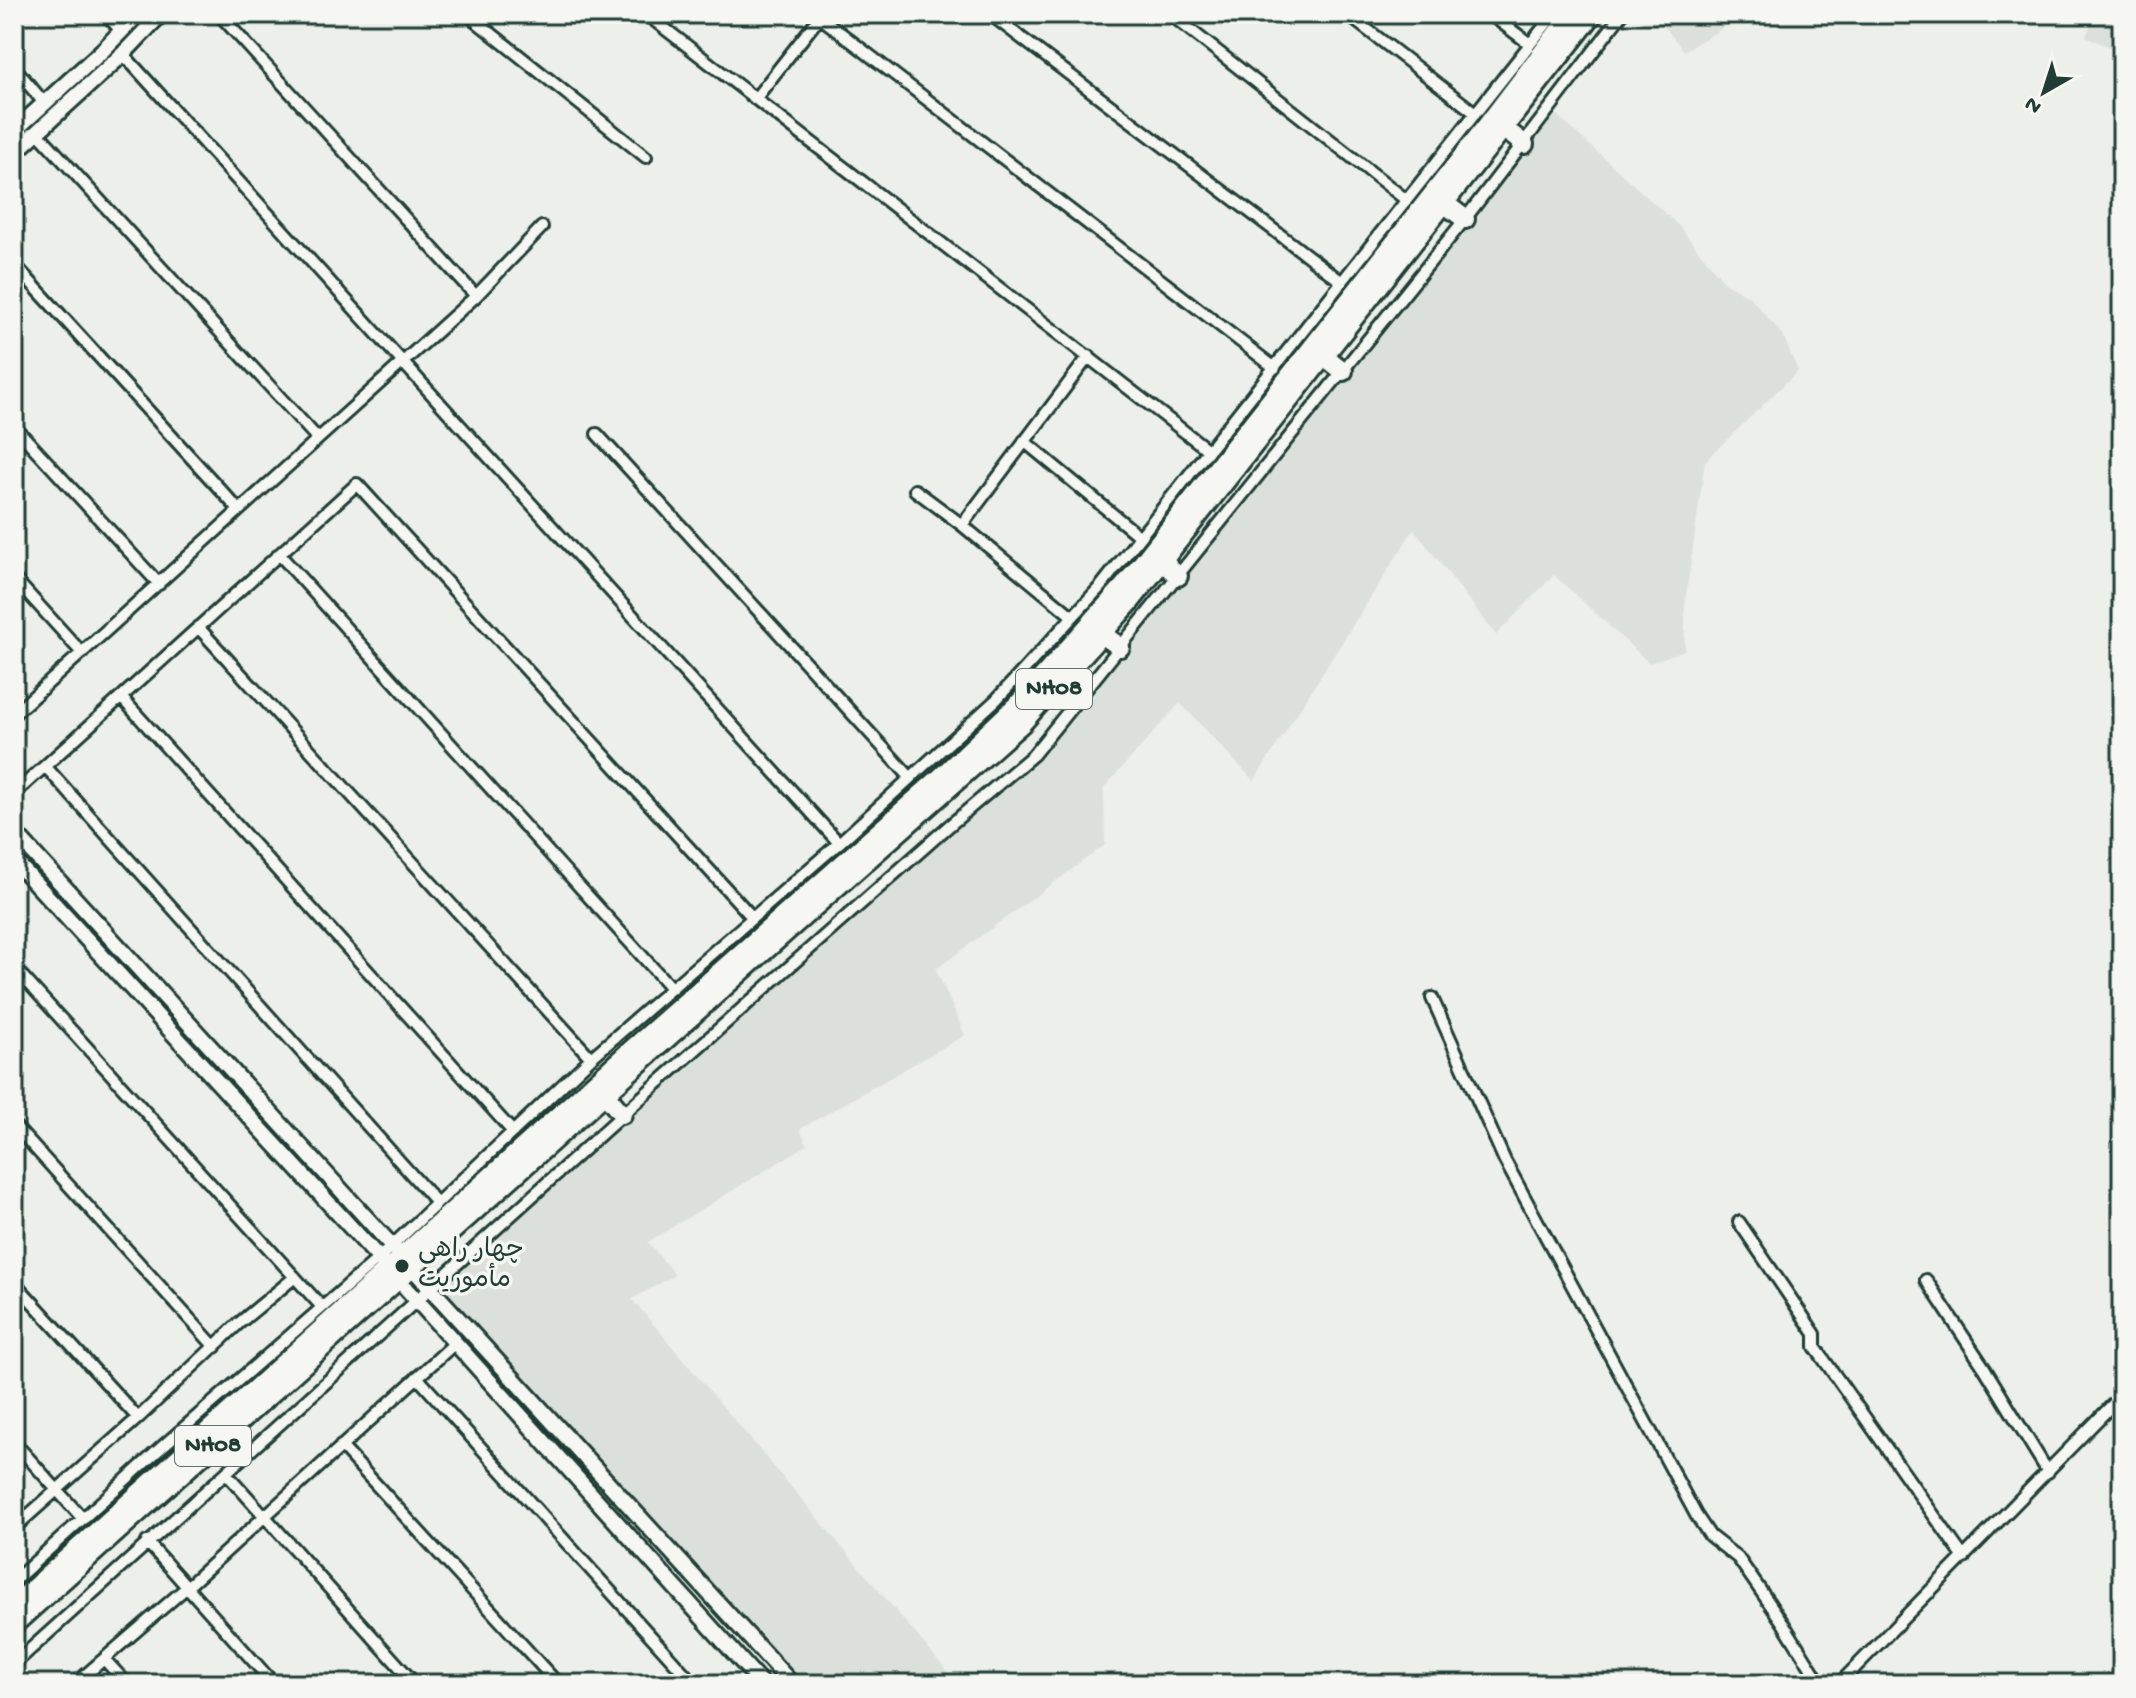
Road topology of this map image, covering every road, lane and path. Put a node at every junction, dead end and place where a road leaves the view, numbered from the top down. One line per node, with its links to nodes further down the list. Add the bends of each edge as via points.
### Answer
1 (19, 14): 17 (street)
2 (106, 14): 18 (street)
3 (161, 14): 19 (street)
4 (219, 14): 38 (street)
5 (467, 14): 31 (street)
6 (646, 14): 23 (street)
7 (990, 14): 37 (street)
8 (1170, 14): 32 (street)
9 (1347, 14): 25 (street)
10 (1490, 14): 20 (street)
11 (1554, 14): 20 (street)
12 (1572, 14): 83 (highway, NH08, via 1125,585 1020,702)
13 (1593, 14): 26 (highway, NH08)
14 (1622, 14): 29 (street)
15 (819, 15): 23 (street); 42 (street)
16 (135, 17): 18 (street); 19 (street)
17 (14, 19)
18 (121, 31): 24 (street)
19 (145, 32): 21 (street)
20 (1530, 44): 25 (street)
21 (123, 54): 28 (street); 41 (street)
22 (14, 67): 24 (street)
23 (755, 99): 40 (street)
24 (45, 104): 27 (street)
25 (1474, 112): 32 (street)
26 (1503, 128): 29 (highway); 33 (highway, NH08)
27 (14, 131)
28 (37, 132): 30 (street); 46 (street)
29 (1524, 144): 34 (street)
30 (14, 153)
31 (646, 157)
32 (1405, 199): 37 (street)
33 (1444, 203): 34 (highway); 39 (highway, NH08)
34 (1465, 219): 43 (street)
35 (542, 227): 38 (street)
36 (14, 264): 50 (street)
37 (1342, 282): 42 (street)
38 (476, 296): 41 (street)
39 (1323, 355): 43 (highway); 54 (highway, NH08)
40 (1089, 356): 47 (street); 48 (street)
41 (402, 362): 46 (street); 69 (street)
42 (1275, 368): 48 (street)
43 (1343, 371): 55 (street)
44 (14, 426): 57 (street)
45 (597, 434): 66 (street)
46 (318, 439): 50 (street)
47 (1024, 441): 51 (street); 52 (street)
48 (1208, 450): 52 (street)
49 (915, 490): 51 (street)
50 (239, 510): 57 (street)
51 (962, 525): 58 (street)
52 (1139, 536): 58 (street)
53 (279, 554): 59 (street); 72 (street, via 353,486 362,487); 74 (street)
54 (1162, 561): 55 (highway); 60 (highway, NH08)
55 (1178, 576): 61 (street)
56 (14, 578): 62 (street)
57 (159, 584): 62 (street)
58 (1072, 616): 66 (street, via 996,700)
59 (198, 627): 63 (street); 76 (street)
60 (1102, 634): 61 (highway); 77 (highway, NH08, via 996,748)
61 (1120, 647): 78 (street, via 1033,755)
62 (82, 653): 64 (street)
63 (121, 697): 65 (street); 80 (street)
64 (14, 714)
65 (45, 766): 67 (street); 81 (street)
66 (910, 777): 69 (street)
67 (14, 794)
68 (14, 832): 70 (street)
69 (839, 843): 72 (street)
70 (26, 845): 71 (street); 83 (street)
71 (14, 858): 83 (street)
72 (752, 917): 74 (street)
73 (14, 967): 84 (street)
74 (671, 988): 76 (street)
75 (1432, 998): 119 (street, via 1505,1161 1696,1515 1710,1536 1738,1558)
76 (591, 1058): 80 (street)
77 (605, 1094): 78 (highway); 83 (highway, NH08)
78 (622, 1114): 87 (street)
79 (14, 1125): 91 (street)
80 (513, 1132): 81 (street)
81 (437, 1203): 83 (street)
82 (1739, 1222): 104 (street, via 1815,1334 1815,1347)
83 (395, 1263): 87 (street); 88 (street); 89 (street); 107 (highway, NH08); 108 (highway, NH08)
84 (295, 1277): 89 (street); 91 (street)
85 (1926, 1280): 97 (street)
86 (14, 1282): 94 (street)
87 (429, 1289): 88 (street); 118 (street)
88 (416, 1301): 90 (street); 98 (street)
89 (321, 1306): 101 (street)
90 (455, 1343): 92 (street); 117 (street)
91 (215, 1347): 94 (street)
92 (417, 1377): 96 (street); 116 (street)
93 (2122, 1395): 97 (street)
94 (138, 1418): 99 (street)
95 (14, 1442): 99 (street)
96 (341, 1446): 100 (street); 115 (street)
97 (2048, 1472): 104 (street)
98 (226, 1473): 100 (street); 103 (street)
99 (55, 1489): 101 (street); 102 (street)
100 (264, 1515): 106 (street); 114 (street)
101 (83, 1519): 105 (street)
102 (14, 1528)
103 (147, 1542): 106 (street); 110 (street)
104 (1964, 1558): 120 (street)
105 (14, 1581)
106 (187, 1587): 109 (street); 113 (street)
107 (14, 1606)
108 (14, 1624)
109 (104, 1659): 111 (street); 112 (street)
110 (14, 1664)
111 (75, 1684)
112 (127, 1684)
113 (274, 1684)
114 (415, 1684)
115 (558, 1684)
116 (694, 1684)
117 (762, 1684)
118 (792, 1684)
119 (1821, 1684)
120 (1839, 1684)

